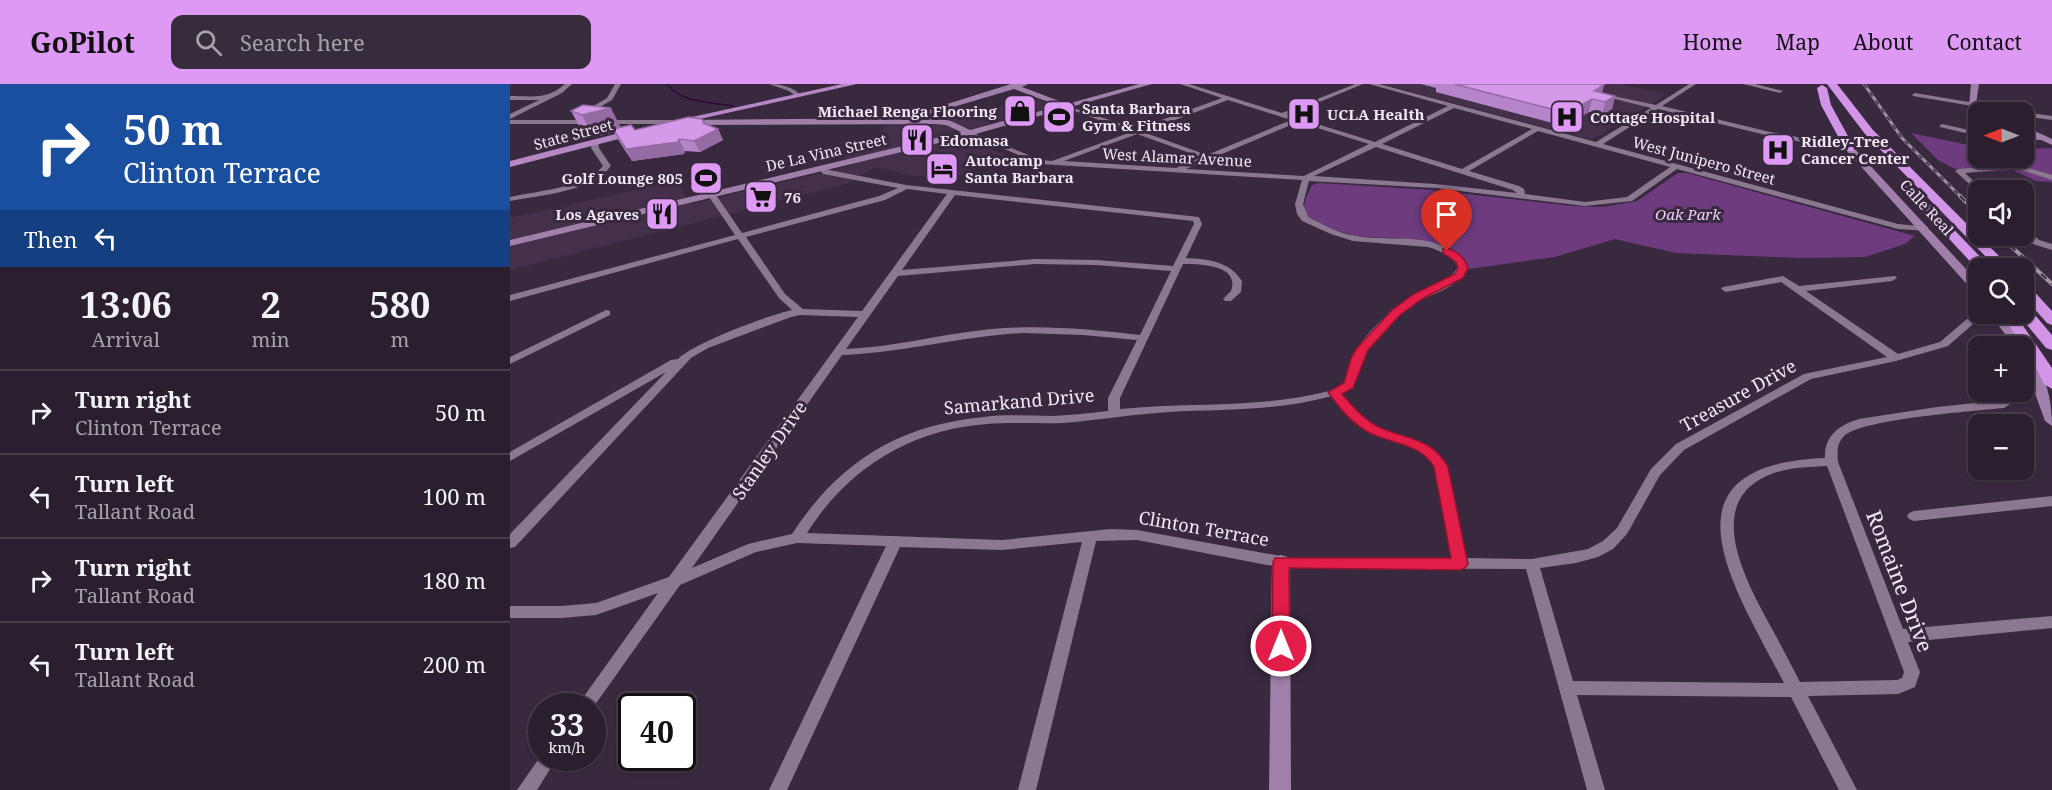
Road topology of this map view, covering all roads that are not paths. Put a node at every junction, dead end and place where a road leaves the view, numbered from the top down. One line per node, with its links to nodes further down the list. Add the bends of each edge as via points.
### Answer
1 (569, 84): 21 (street)
2 (618, 84): 36 (street, via 610,99)
3 (772, 84): 19 (street)
4 (854, 84): 19 (main road, State Street)
5 (1024, 84): 14 (street)
6 (1148, 84): 26 (street, De La Vina Street)
7 (1183, 84): 22 (street)
8 (1360, 84): 29 (street)
9 (1372, 84): 27 (street, West Junipero Street)
10 (1693, 84): 28 (street)
11 (1746, 84): 16 (street)
12 (1844, 84): 23 (highway, via 1847,94)
13 (1975, 84): 24 (street)
14 (1010, 85): 26 (street); 34 (street)
15 (1824, 85): 23 (highway); 48 (highway, via 1826,105); 69 (highway, via 1855,132)
16 (1780, 91)
17 (1593, 92): 28 (street)
18 (1915, 95): 25 (street)
19 (799, 96): 37 (main road, State Street)
20 (510, 98): 21 (street)
21 (548, 98): 31 (street)
22 (1228, 98): 29 (street); 40 (street)
23 (1842, 99): 70 (highway, via 1888,152)
24 (1972, 102)
25 (1968, 104)
26 (1066, 106): 40 (street); 42 (street, De La Vina Street)
27 (1454, 106): 39 (street, West Junipero Street); 46 (street)
28 (1656, 107): 47 (street); 48 (street)
29 (1282, 115): 33 (street)
30 (2034, 115): 32 (street)
31 (510, 117)
32 (2052, 118)
33 (1297, 120): 46 (street); 49 (street)
34 (902, 121): 37 (street, West Alamar Avenue); 42 (street, West Alamar Avenue, via 942,122)
35 (510, 122): 36 (street)
36 (572, 122): 37 (street)
37 (673, 122): 45 (main road, State Street)
38 (1942, 126): 41 (street)
39 (1538, 129): 47 (street, West Junipero Street); 55 (street)
40 (1136, 132): 49 (street); 51 (street)
41 (1968, 132)
42 (969, 133): 51 (street, West Alamar Avenue, via 1033,161); 53 (street, De La Vina Street)
43 (2034, 134): 44 (street)
44 (2048, 140)
45 (595, 143): 50 (main road, State Street); 63 (street, via 607,166 599,175)
46 (1376, 144): 55 (street); 56 (street)
47 (1597, 145): 52 (street, West Junipero Street)
48 (1850, 149): 64 (street, Calle Real)
49 (1207, 157): 54 (street)
50 (510, 164)
51 (1051, 164): 54 (street, West Alamar Avenue)
52 (1676, 166): 62 (street, West Alamar Avenue, via 1635,196 1621,201 1585,204); 64 (street, West Junipero Street, via 1898,226)
53 (823, 168): 59 (street, via 826,172); 61 (street, De La Vina Street)
54 (1176, 170): 56 (street, West Alamar Avenue)
55 (1463, 171): 62 (street, via 1519,189)
56 (1307, 177): 62 (street, West Alamar Avenue); 95 (street, via 1298,206 1305,219 1352,238 1430,245 1454,255 1463,266 1457,278 1396,313 1363,348 1349,386)
57 (2052, 178): 58 (street, via 2015,166 1959,171)
58 (1968, 180)
59 (906, 187): 60 (street); 65 (street, via 882,198)
60 (951, 192): 71 (street, via 1193,217 1198,222); 72 (street, Stanley Drive)
61 (711, 194): 65 (street); 67 (street, De La Vina Street)
62 (1521, 196)
63 (510, 199)
64 (1925, 229): 74 (street, Calle Real)
65 (740, 236): 77 (street); 80 (street, via 782,296)
66 (2034, 240): 68 (street)
67 (510, 243)
68 (2052, 247)
69 (1973, 258)
70 (1994, 258)
71 (1179, 265): 72 (street, via 1055,261); 78 (street, via 1206,263 1229,270 1237,282 1236,292); 87 (street)
72 (895, 273): 82 (street, Stanley Drive)
73 (1892, 278): 76 (street)
74 (1968, 278)
75 (1726, 289): 76 (street, via 1782,279)
76 (1796, 289): 91 (street)
77 (510, 298)
78 (1228, 299)
79 (2034, 299): 83 (highway)
80 (800, 312): 82 (street); 90 (street, via 704,346)
81 (606, 313): 92 (street)
82 (864, 314): 89 (street, Stanley Drive)
83 (2052, 318)
84 (1968, 324): 91 (street, Treasure Drive, via 1944,344)
85 (2009, 324): 94 (highway, via 2039,358)
86 (2034, 324): 88 (highway)
87 (1143, 338): 89 (street, via 1047,330 1004,331); 97 (street, via 1114,398)
88 (2052, 345)
89 (839, 352): 110 (street, Stanley Drive)
90 (687, 356): 99 (street); 106 (street)
91 (1896, 358): 109 (street, Treasure Drive, via 1808,376 1702,434 1680,447 1655,472 1622,531 1608,545 1576,558)
92 (510, 361)
93 (2034, 370): 98 (street)
94 (2052, 384)
95 (1335, 392): 97 (street, Samarkand Drive, via 1272,405); 108 (street, via 1365,425 1422,447 1436,458)
96 (2004, 404): 100 (street, via 1850,426 1834,437)
97 (1114, 412): 104 (street, Samarkand Drive, via 964,423 912,437 876,454 845,476 817,506)
98 (2052, 421)
99 (510, 457)
100 (1832, 462): 113 (street, Romaine Drive); 115 (street, via 1797,463 1763,473 1738,489 1725,521 1726,543 1734,568)
101 (2052, 501): 102 (street)
102 (1914, 516)
103 (1090, 536): 105 (street, Clinton Terrace, via 1002,545); 107 (street, Clinton Terrace, via 1137,535); 120 (street)
104 (797, 538): 105 (street, Clinton Terrace); 110 (street, via 753,548)
105 (896, 540): 119 (street)
106 (510, 543)
107 (1281, 562): 108 (street, Clinton Terrace); 121 (street)
108 (1460, 564): 109 (street, Clinton Terrace)
109 (1532, 564): 114 (street)
110 (674, 581): 111 (street, via 596,609); 116 (street, Stanley Drive)
111 (510, 612)
112 (2052, 622): 113 (street)
113 (1900, 636): 115 (street, Romaine Drive, via 1912,672 1904,685)
114 (1566, 688): 115 (street, Romaine Drive); 122 (street)
115 (1796, 689): 123 (street)
116 (594, 693)
117 (540, 771): 118 (street)
118 (526, 790)
119 (778, 790)
120 (1027, 790)
121 (1280, 790)
122 (1596, 790)
123 (1848, 790)

